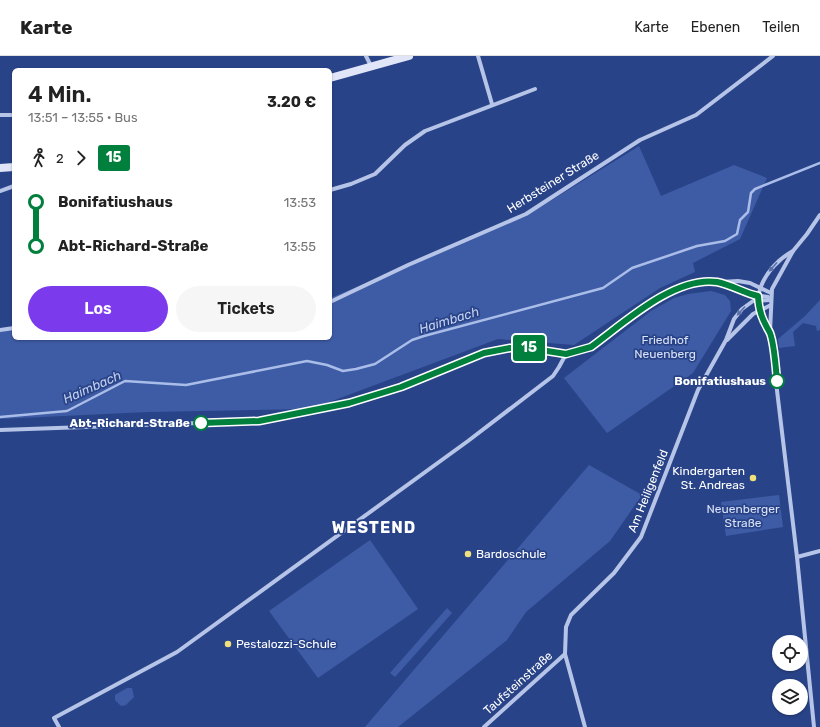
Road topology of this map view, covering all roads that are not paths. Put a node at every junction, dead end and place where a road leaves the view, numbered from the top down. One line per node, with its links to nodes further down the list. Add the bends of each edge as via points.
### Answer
1 (366, 56): 5 (street)
2 (409, 56): 5 (main road)
3 (478, 56): 8 (street)
4 (773, 56): 22 (street, Herbsteiner Straße, via 696,115 640,140 526,214)
5 (371, 67): 6 (main road)
6 (332, 77)
7 (535, 89): 8 (street)
8 (492, 104): 14 (street, via 425,131 404,145 375,174)
9 (0, 115): 10 (street)
10 (12, 115)
11 (12, 167): 12 (main road)
12 (0, 168)
13 (12, 187): 15 (street)
14 (332, 189)
15 (0, 191)
16 (820, 215): 17 (street)
17 (793, 251): 19 (street, one-way to 19, via 779,260 764,277); 20 (street)
18 (717, 282): 19 (street, via 738,281); 21 (street); 29 (street, via 682,287 666,294 591,347)
19 (759, 288): 20 (street); 21 (street)
20 (771, 297): 21 (street, Am Heiligenfeld); 23 (street)
21 (758, 298): 24 (street); 28 (street, Am Heiligenfeld, one-way to 28, via 746,304 734,318)
22 (332, 301)
23 (771, 305): 24 (street, Am Heiligenfeld); 27 (street)
24 (759, 310): 27 (street); 28 (street, Am Heiligenfeld)
25 (12, 328): 26 (street)
26 (0, 330)
27 (770, 332): 32 (street)
28 (726, 340): 33 (street, Am Heiligenfeld, via 698,390 641,537 614,573 571,615 566,627)
29 (566, 354): 30 (street, via 528,348 497,349 379,395 259,421); 34 (street, via 553,376 485,428 177,652 54,718)
30 (0, 430)
31 (820, 551): 32 (street)
32 (797, 557): 37 (street)
33 (566, 654): 35 (street, Taufsteinstraße); 36 (street, Am Heiligenfeld)
34 (59, 727)
35 (484, 727)
36 (585, 727)
37 (814, 727)

